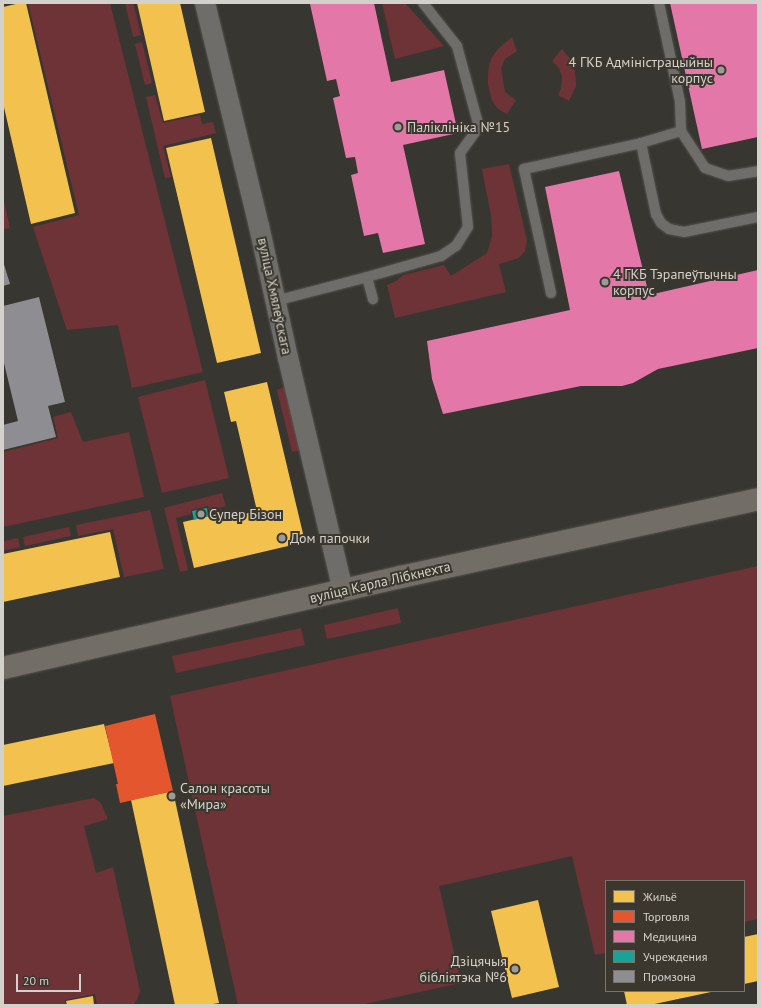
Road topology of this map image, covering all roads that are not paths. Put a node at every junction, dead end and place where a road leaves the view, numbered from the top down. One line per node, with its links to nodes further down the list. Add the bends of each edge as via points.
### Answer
1 (205, 3): 11 (street, вуліца Хмялеўскага)
2 (423, 3): 8 (lane, via 457,46 478,127 460,153 468,227 456,246 441,256)
3 (660, 3): 4 (lane, via 680,102)
4 (681, 131): 5 (lane); 6 (lane, via 705,168 728,176)
5 (641, 143): 7 (lane, via 656,214 661,223 669,229 684,232); 9 (lane, via 524,168)
6 (758, 171)
7 (758, 217)
8 (367, 277): 10 (lane); 11 (lane)
9 (551, 293)
10 (373, 299)
11 (275, 301): 13 (street, вуліца Хмялеўскага)
12 (758, 499): 13 (main road, вуліца Карла Лібкнехта)
13 (343, 590): 14 (main road, вуліца Карла Лібкнехта)
14 (3, 668)

